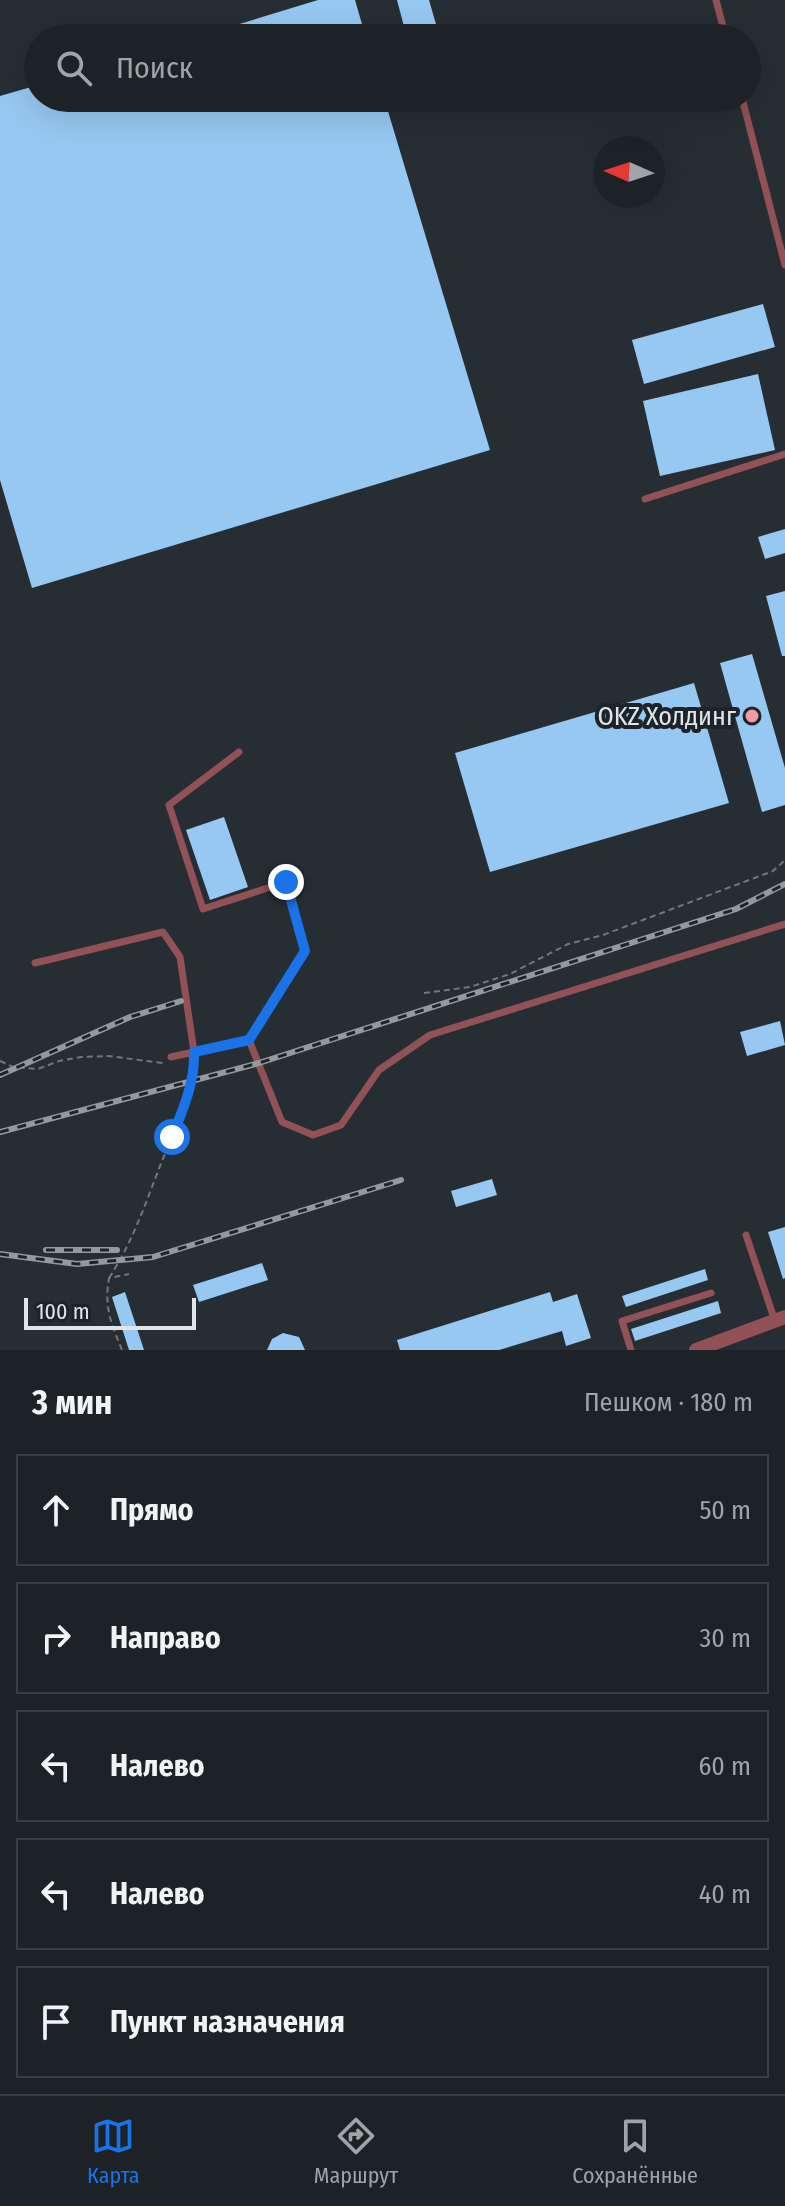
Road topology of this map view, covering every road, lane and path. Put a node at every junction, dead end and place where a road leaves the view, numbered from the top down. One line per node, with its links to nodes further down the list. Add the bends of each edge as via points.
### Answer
1 (716, 0): 2 (lane)
2 (722, 24)
3 (746, 112): 4 (lane)
4 (785, 265)
5 (785, 454): 6 (lane)
6 (645, 499)
7 (239, 752): 12 (lane, via 169,805 203,909 286,882 305,951)
8 (785, 860): 11 (path, via 773,871 568,944 510,974 470,987)
9 (785, 924): 12 (lane, via 430,1035 379,1070 341,1125 313,1135 282,1122)
10 (35, 963): 13 (lane, via 163,932 180,957)
11 (424, 993)
12 (249, 1040): 13 (lane)
13 (194, 1052): 14 (lane); 18 (path, via 189,1096 144,1212)
14 (171, 1057): 15 (path, via 162,1063 81,1057 38,1069)
15 (0, 1061)
16 (746, 1235): 20 (lane)
17 (129, 1274): 18 (path)
18 (109, 1278): 21 (path, via 105,1298)
19 (711, 1293): 22 (lane, via 622,1321)
20 (780, 1319): 23 (street)
21 (122, 1350)
22 (631, 1350)
23 (696, 1350)

